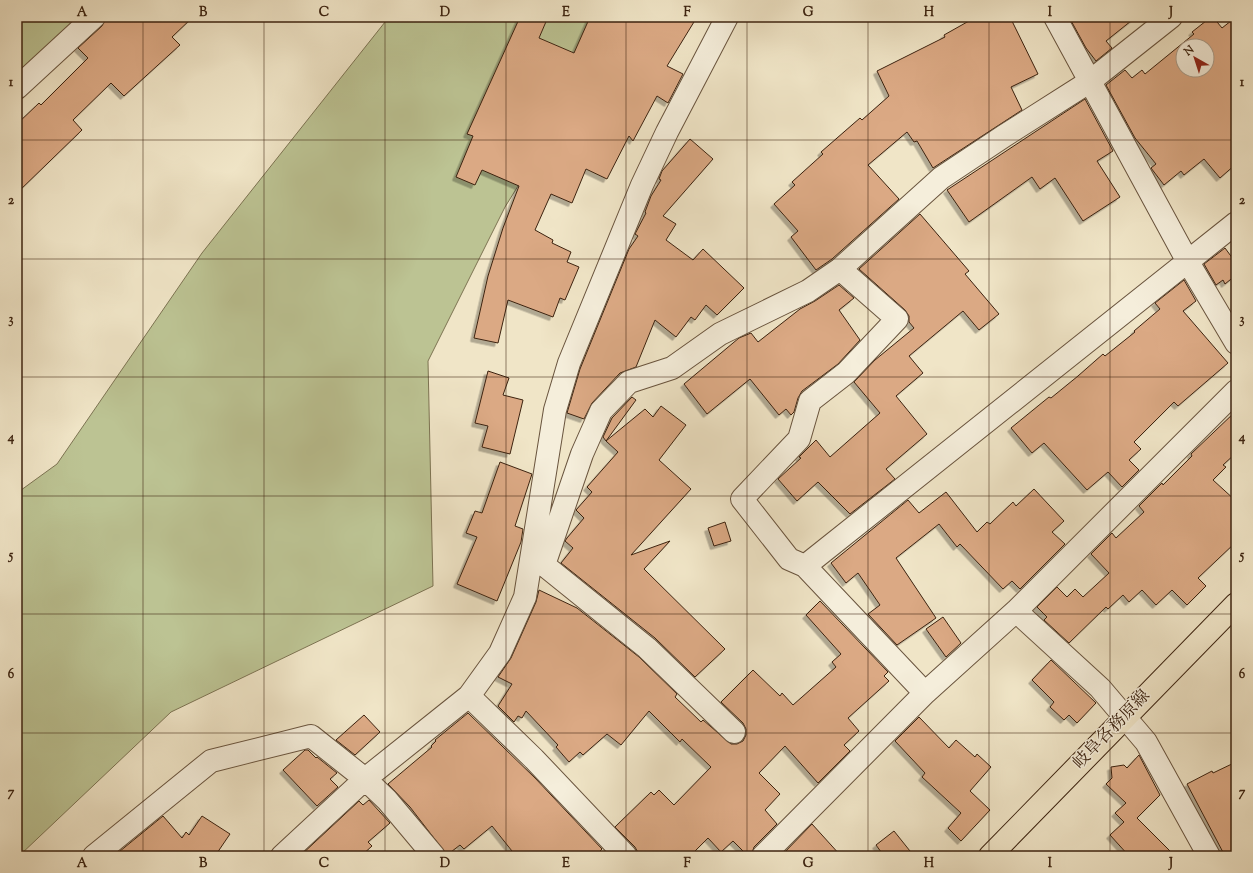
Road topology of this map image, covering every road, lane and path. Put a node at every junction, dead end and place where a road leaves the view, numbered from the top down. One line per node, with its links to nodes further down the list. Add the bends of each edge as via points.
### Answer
1 (94, 17): 6 (street)
2 (727, 17): 12 (street, via 642,185 569,363 555,410)
3 (1055, 17): 5 (street)
4 (1171, 17): 5 (street)
5 (1090, 82): 8 (street); 9 (street, via 941,178)
6 (17, 88)
7 (1236, 223): 8 (street)
8 (1188, 262): 10 (street); 13 (street)
9 (840, 269): 12 (street, via 808,292 720,334 672,368 629,382 601,411); 13 (street, via 897,318 846,373 810,402 799,439 742,499 790,559)
10 (1236, 343)
11 (1236, 391): 15 (street)
12 (538, 563): 17 (street, via 500,653); 19 (street, via 647,648)
13 (806, 566): 16 (street)
14 (1236, 604): 18 (main road, 岐阜各務原線)
15 (1016, 611): 16 (street); 18 (street, via 1100,688)
16 (925, 693): 25 (street)
17 (469, 696): 20 (street); 24 (street, via 534,759)
18 (1125, 716): 26 (main road, 岐阜各務原線); 27 (street, via 1146,742)
19 (734, 732)
20 (365, 778): 21 (street, via 311,736 211,761); 22 (street); 23 (street)
21 (94, 856)
22 (282, 856)
23 (434, 856)
24 (626, 856)
25 (763, 856)
26 (990, 856)
27 (1208, 856)

